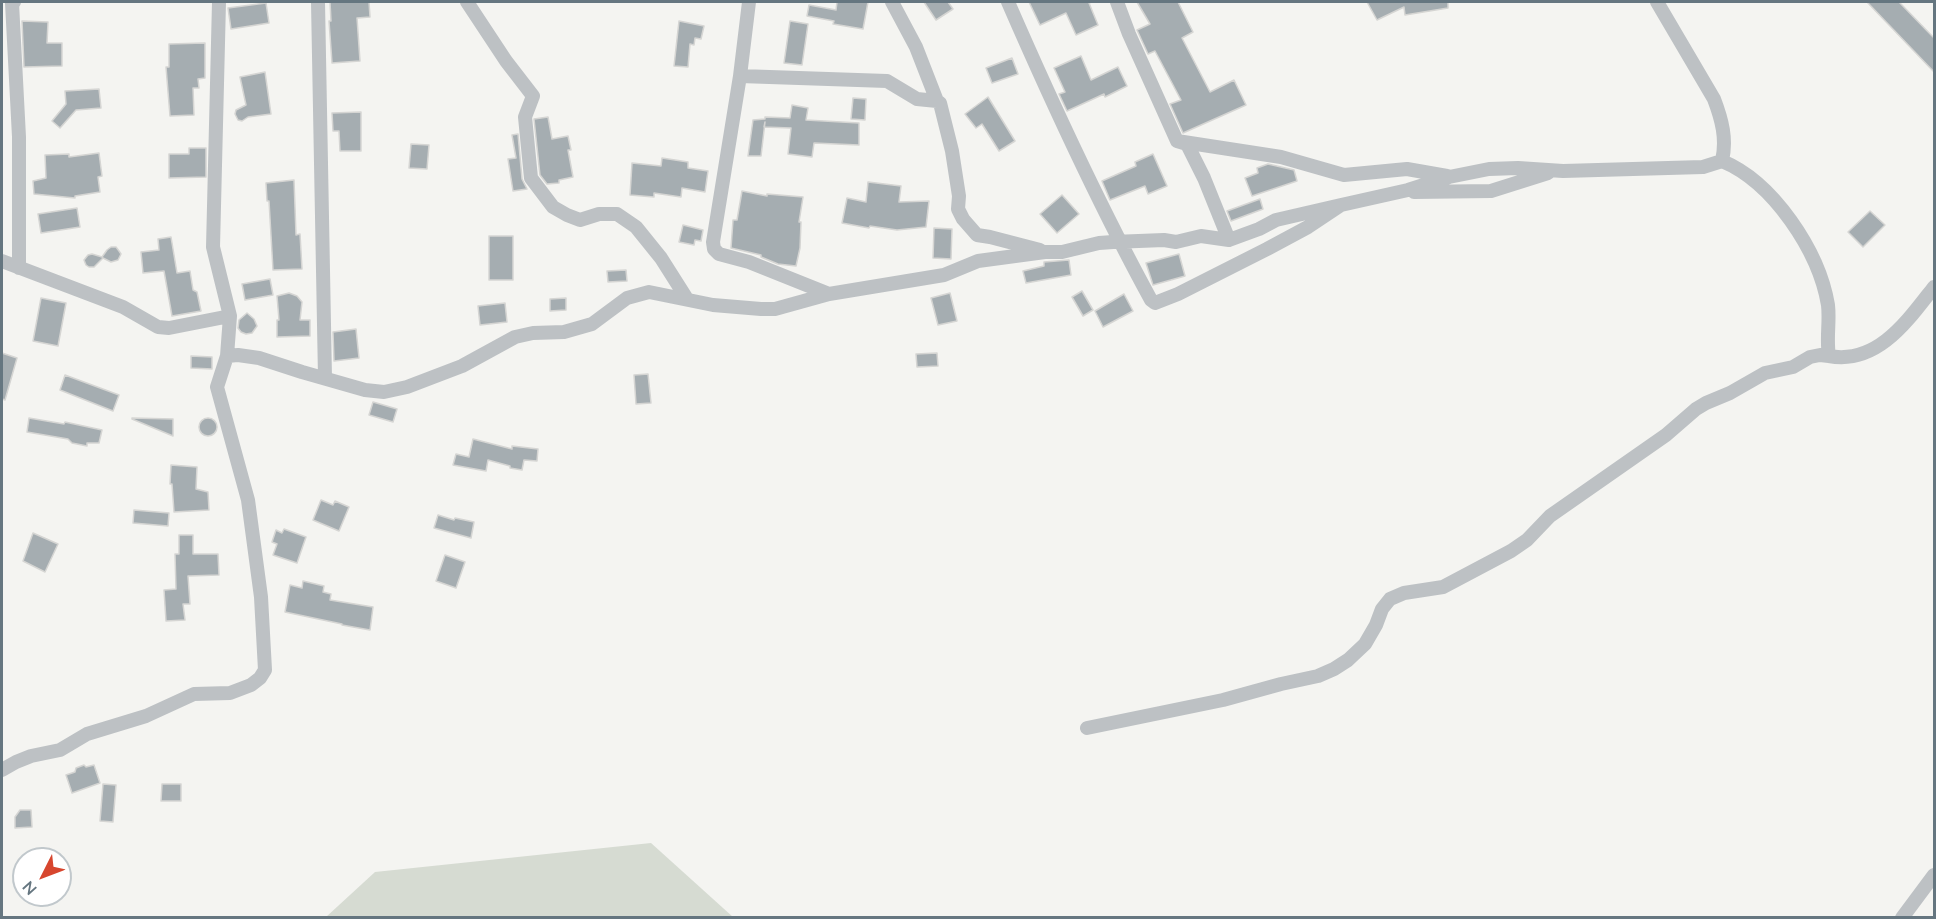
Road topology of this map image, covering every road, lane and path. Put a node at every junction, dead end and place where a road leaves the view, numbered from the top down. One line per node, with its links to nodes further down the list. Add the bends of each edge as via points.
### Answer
1 (10, 2): 22 (street, via 19,137)
2 (219, 2): 26 (street, via 213,247)
3 (318, 2): 29 (street)
4 (467, 2): 25 (street, via 533,96 525,117 531,178 553,207 567,215 580,220 617,214 636,227)
5 (749, 2): 10 (street)
6 (892, 2): 11 (street, via 916,47)
7 (1008, 2): 19 (street)
8 (1117, 2): 12 (street)
9 (1658, 2): 13 (street, via 1714,99 1725,136)
10 (741, 76): 11 (street, via 886,81 916,99); 24 (street, via 714,249)
11 (937, 101): 20 (street, via 952,151 958,209 963,219 977,236)
12 (1177, 141): 15 (street, via 1281,157 1344,175 1407,169); 18 (street, via 1186,144 1204,178)
13 (1722, 161): 14 (street, via 1703,167); 28 (street, via 1737,167 1760,186 1801,234 1825,294)
14 (1556, 171): 15 (street, via 1489,169); 16 (street, via 1491,191)
15 (1449, 177): 16 (street)
16 (1398, 192): 17 (street)
17 (1341, 204): 18 (street, via 1276,220); 19 (street, via 1267,249 1159,303 1151,300)
18 (1229, 240): 19 (street, via 1202,236 1176,242)
19 (1120, 242): 20 (street)
20 (1045, 252): 24 (street, via 978,261 944,275)
21 (2, 261): 22 (street)
22 (19, 268): 26 (street, via 123,307 158,327)
23 (1935, 287): 28 (street, via 1904,326 1882,344 1856,356)
24 (829, 294): 25 (street, via 775,309)
25 (687, 299): 29 (street, via 649,292 637,294 592,324 564,332 515,337 462,366 407,387 384,392 365,390)
26 (230, 316): 27 (street)
27 (227, 356): 29 (street, via 259,357); 31 (street, via 217,387 248,500 261,597 265,670 251,685 230,693 194,694)
28 (1829, 356): 30 (street, via 1810,357 1793,367 1765,374 1706,403 1550,516 1510,551 1443,586 1404,592 1390,599 1365,644 1334,669 1223,700)
29 (325, 378)
30 (1087, 728)
31 (2, 770)
32 (1935, 875): 33 (street)
33 (1902, 918)

